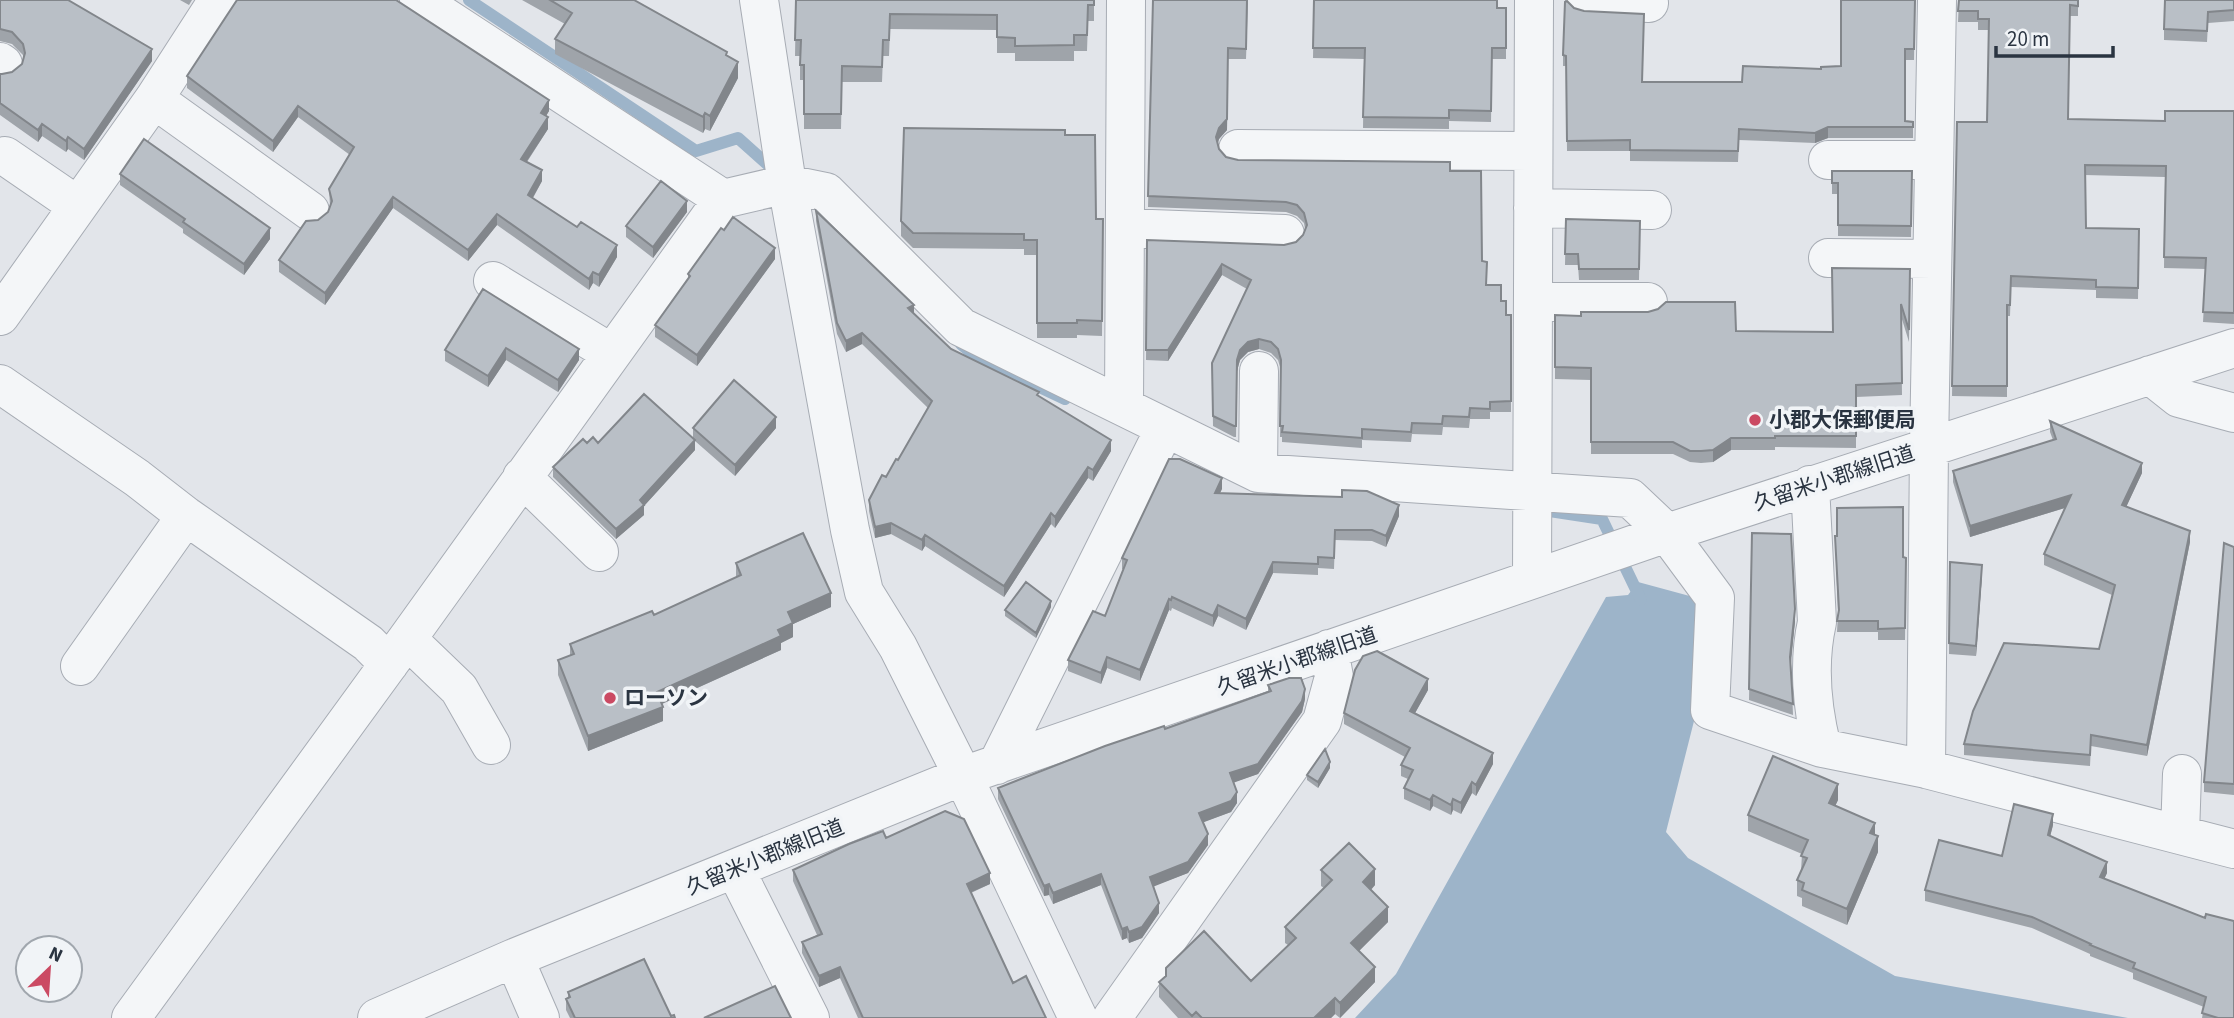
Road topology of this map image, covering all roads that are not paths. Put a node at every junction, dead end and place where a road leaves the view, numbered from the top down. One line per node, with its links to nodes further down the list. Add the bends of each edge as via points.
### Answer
1 (218, 0): 9 (street)
2 (419, 0): 16 (street)
3 (759, 0): 15 (street)
4 (1126, 0): 21 (street)
5 (1534, 0): 11 (street)
6 (1585, 0): 8 (street)
7 (1937, 0): 14 (street)
8 (1649, 3)
9 (154, 99): 17 (street); 19 (street)
10 (1238, 149): 11 (street)
11 (1533, 151): 18 (street)
12 (5, 156): 17 (street)
13 (1828, 160): 14 (street)
14 (1934, 160): 24 (street)
15 (787, 184): 16 (street); 34 (street, via 826,192 961,327); 52 (street, via 864,592)
16 (723, 199): 30 (street)
17 (78, 206): 28 (street)
18 (1533, 208): 20 (street); 26 (street)
19 (310, 211)
20 (1652, 211)
21 (1125, 228): 22 (street); 34 (street)
22 (1285, 234)
23 (1828, 258): 24 (street)
24 (1932, 259): 37 (street)
25 (493, 281): 30 (street)
26 (1533, 302): 27 (street); 41 (street)
27 (1648, 302)
28 (0, 316)
29 (2234, 348): 32 (street, 久留米小郡線旧道)
30 (611, 353): 39 (street)
31 (1259, 371): 38 (street)
32 (2150, 375): 35 (street, via 2179,398); 37 (street, 久留米小郡線旧道)
33 (0, 384): 42 (street)
34 (1124, 406): 36 (street)
35 (2234, 413)
36 (1164, 428): 38 (street); 52 (street)
37 (1929, 447): 40 (street, 久留米小郡線旧道); 51 (street)
38 (1258, 473): 41 (street)
39 (522, 477): 44 (street); 47 (street)
40 (1810, 485): 43 (street, 久留米小郡線旧道); 50 (street, via 1817,622 1812,642 1815,719)
41 (1531, 490): 43 (street, via 1630,498); 45 (street)
42 (186, 516): 47 (street, via 368,643); 48 (street)
43 (1667, 533): 45 (street, 久留米小郡線旧道); 50 (street, via 1715,598 1710,710)
44 (599, 552)
45 (1532, 579): 46 (street, 久留米小郡線旧道)
46 (1329, 649): 52 (street, 久留米小郡線旧道); 63 (street, via 1334,677 1322,721)
47 (398, 652): 49 (street, via 459,689); 58 (street)
48 (80, 666)
49 (491, 745)
50 (1822, 748): 51 (street)
51 (1926, 769): 54 (street)
52 (980, 771): 56 (street, 久留米小郡線旧道); 62 (street)
53 (2182, 774): 54 (street)
54 (2180, 835): 55 (street)
55 (2234, 849)
56 (735, 869): 57 (street, 久留米小郡線旧道); 61 (street)
57 (513, 958): 59 (street, 久留米小郡線旧道); 60 (street)
58 (131, 1018)
59 (377, 1018)
60 (540, 1018)
61 (810, 1018)
62 (1078, 1018)
63 (1112, 1018)

